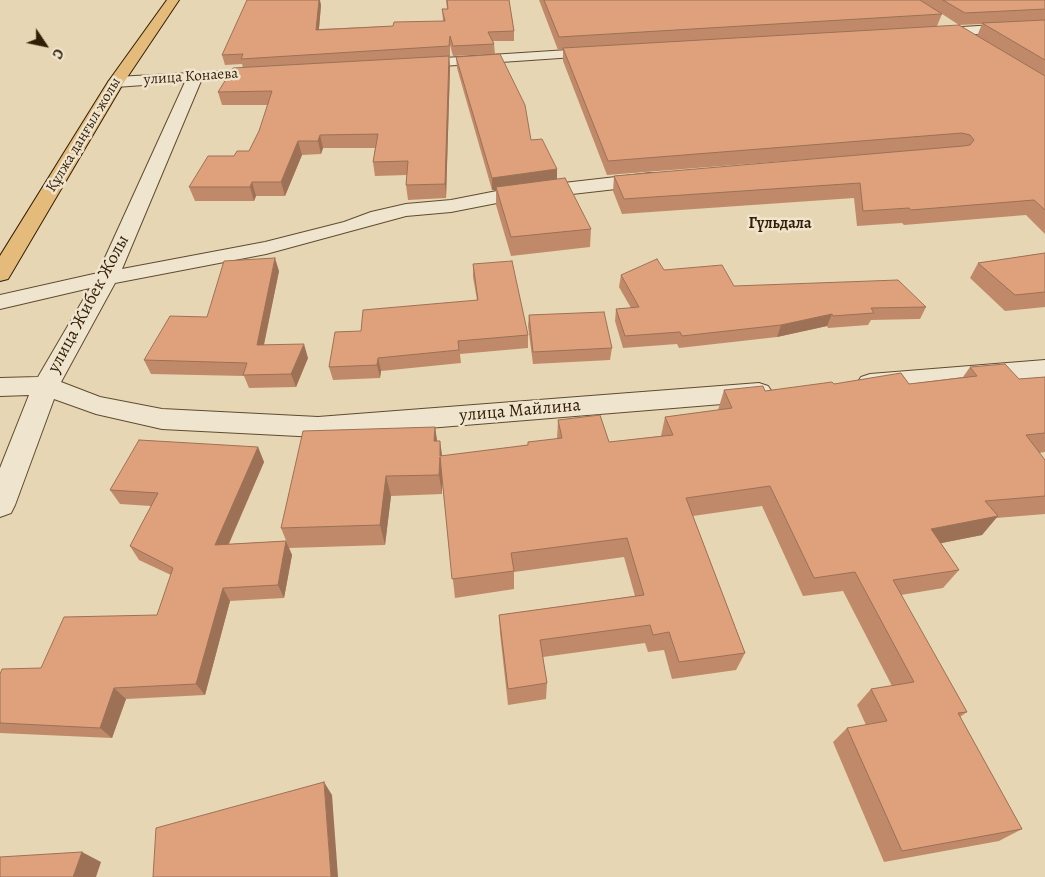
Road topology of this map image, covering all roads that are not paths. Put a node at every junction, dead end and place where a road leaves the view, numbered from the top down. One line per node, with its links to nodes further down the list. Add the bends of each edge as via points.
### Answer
1 (173, 0): 11 (main road, Құлжа даңғыл жолы)
2 (939, 21): 4 (street)
3 (1045, 26): 4 (street)
4 (954, 31): 5 (street); 6 (street)
5 (915, 34)
6 (979, 46)
7 (610, 52): 8 (street)
8 (402, 64)
9 (274, 72): 10 (street, улица Конаева)
10 (195, 77): 11 (street, улица Конаева); 14 (street, улица Жибек Жолы)
11 (116, 82): 13 (main road, Құлжа даңғыл жолы)
12 (669, 177): 14 (street, via 406,210 266,248)
13 (0, 274)
14 (107, 278): 15 (street); 18 (street, улица Жибек Жолы)
15 (0, 302)
16 (1045, 369): 17 (street)
17 (846, 385)
18 (46, 386): 19 (street, улица Майлина); 20 (street, улица Майлина, via 96,405 162,418 318,427); 21 (street, улица Жибек Жолы)
19 (0, 387)
20 (786, 390)
21 (0, 506)

